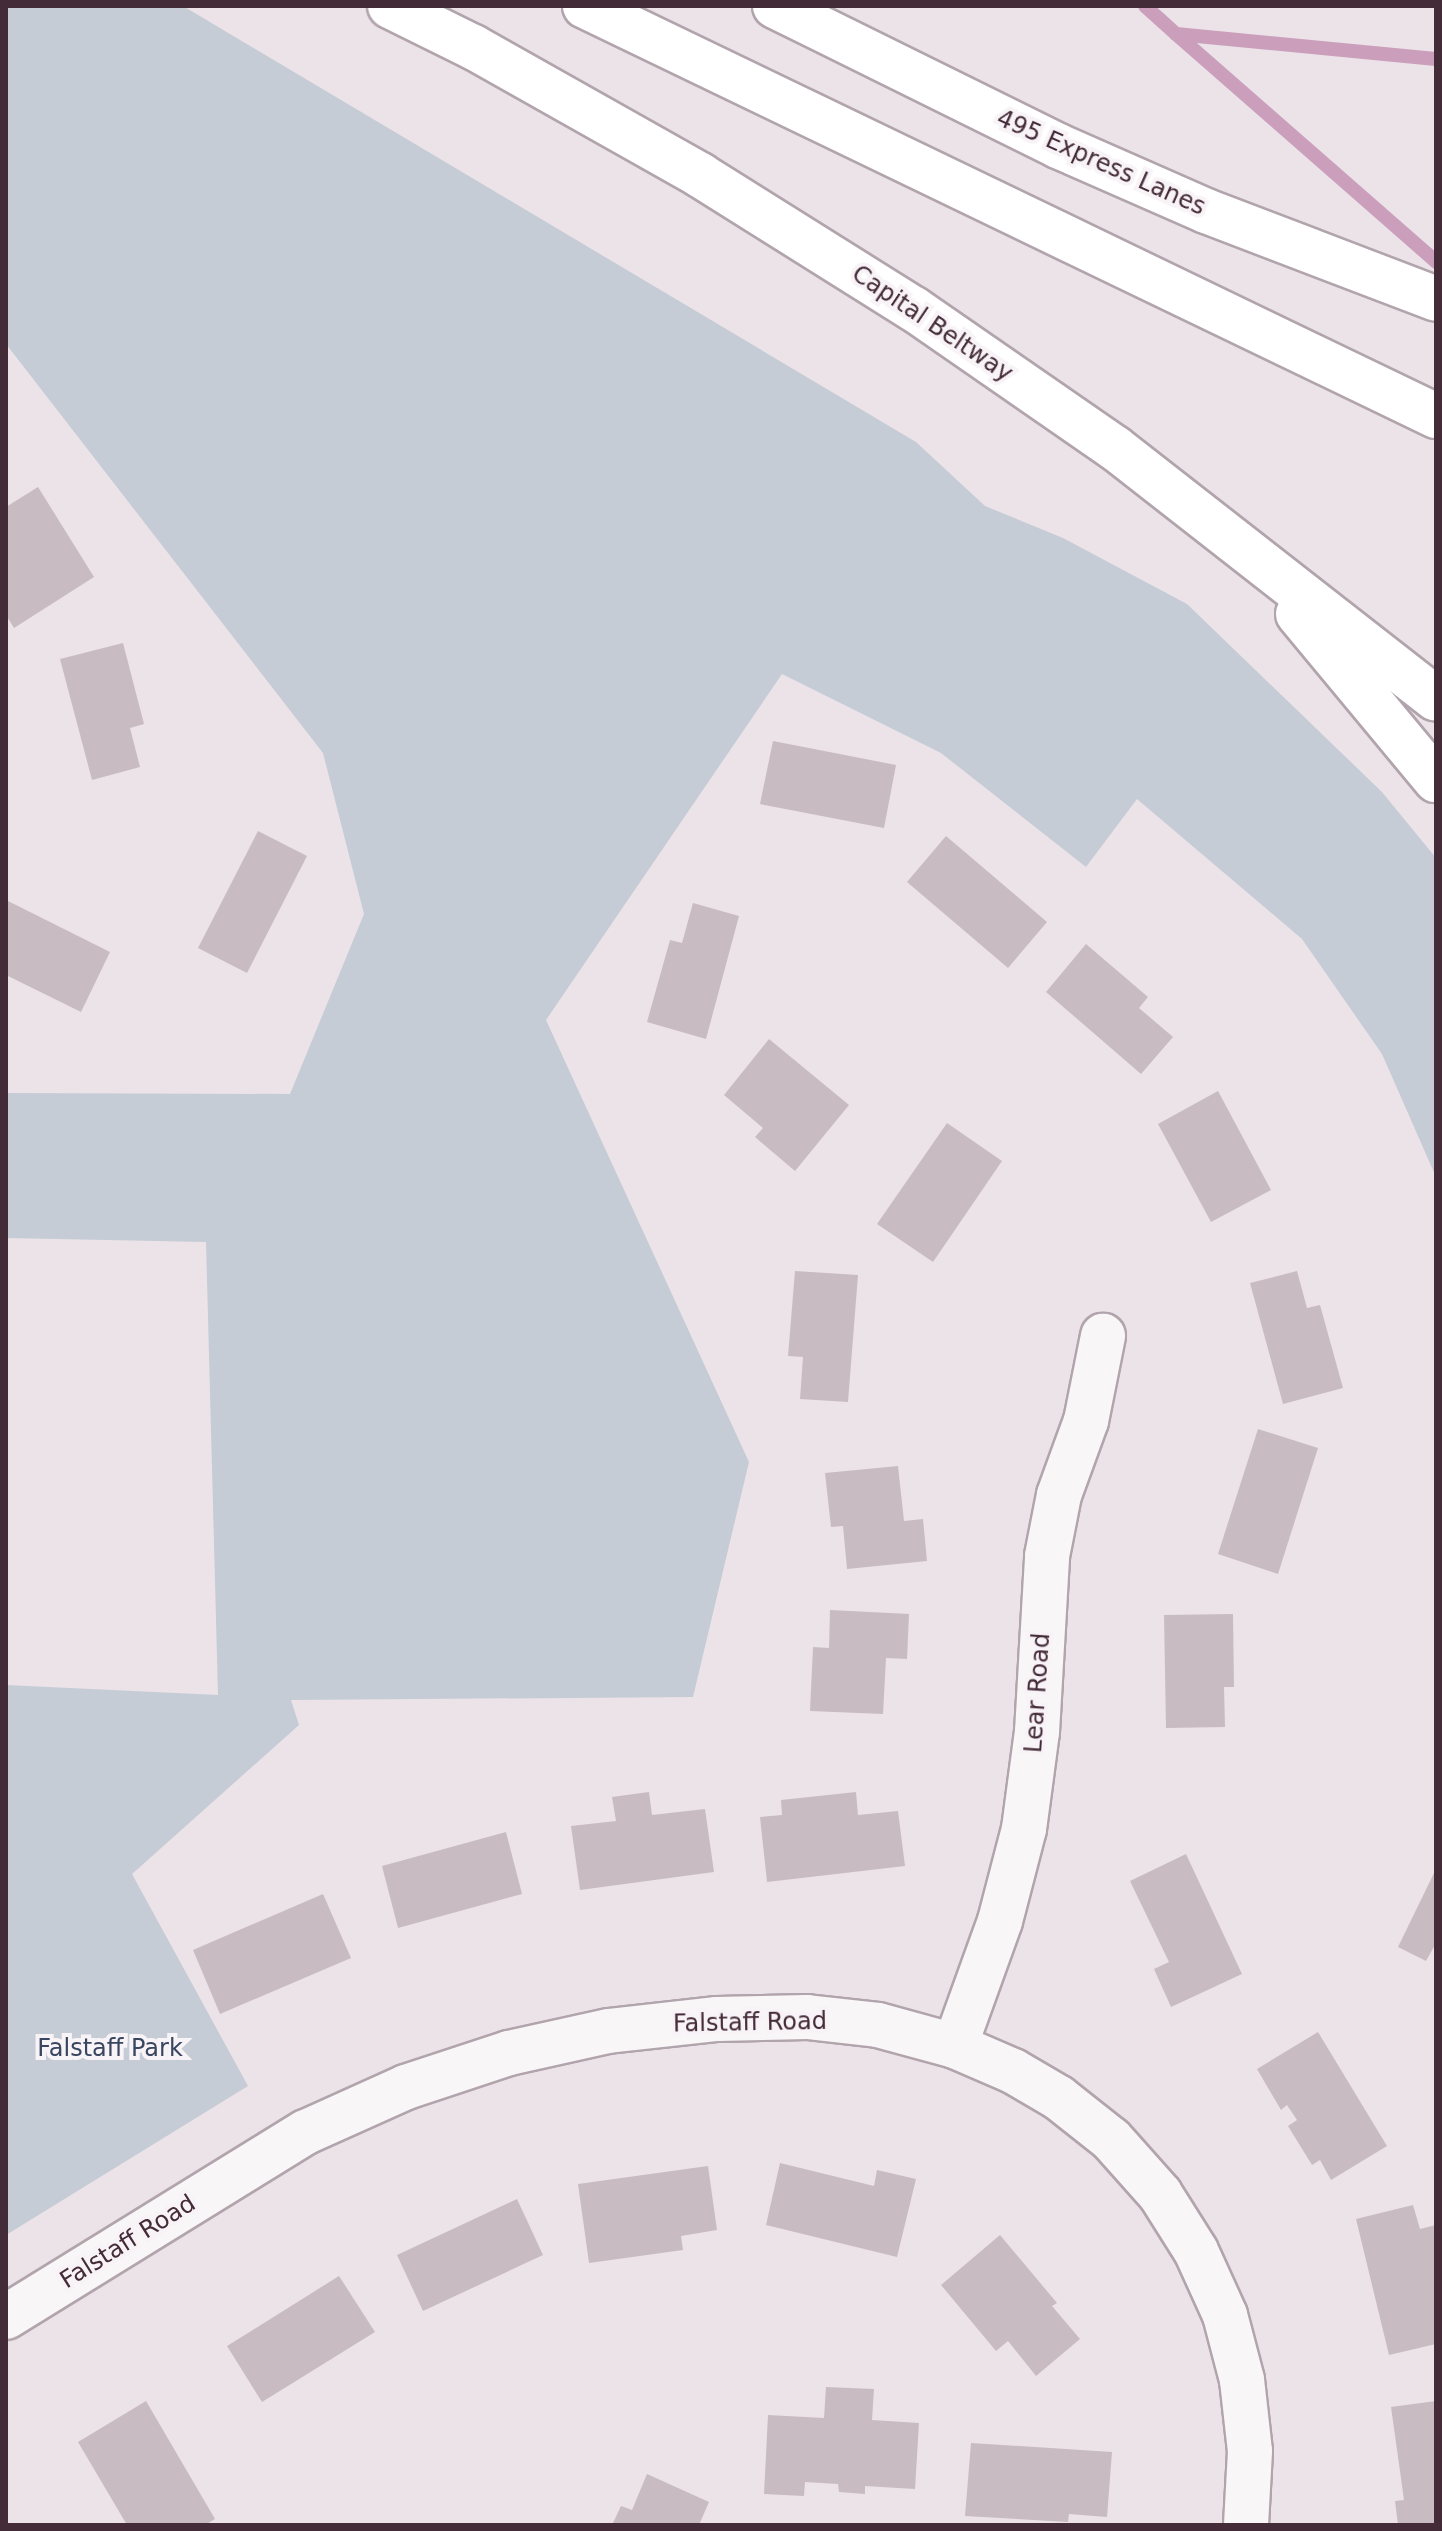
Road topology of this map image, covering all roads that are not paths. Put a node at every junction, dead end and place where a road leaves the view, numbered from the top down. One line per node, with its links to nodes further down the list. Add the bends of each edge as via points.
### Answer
1 (390, 6): 6 (highway, Capital Beltway, via 700,175 914,309 1115,448)
2 (585, 6): 5 (highway)
3 (775, 6): 4 (highway, 495 Express Lanes, via 1058,146 1206,211)
4 (1436, 299)
5 (1418, 409)
6 (1245, 551): 7 (highway, Capital Beltway); 8 (highway)
7 (1436, 699)
8 (1436, 780)
9 (1103, 1336): 10 (street, Lear Road, via 1086,1421 1059,1495 1047,1556 1037,1732 1024,1829 1000,1921)
10 (955, 2046): 11 (street, Falstaff Road, via 878,2025 777,2018 608,2031 509,2053 406,2087 306,2132); 12 (street, Falstaff Road, via 1059,2098 1111,2139 1160,2194 1196,2251 1225,2315 1242,2380 1250,2451)
11 (6, 2317)
12 (1246, 2525)

